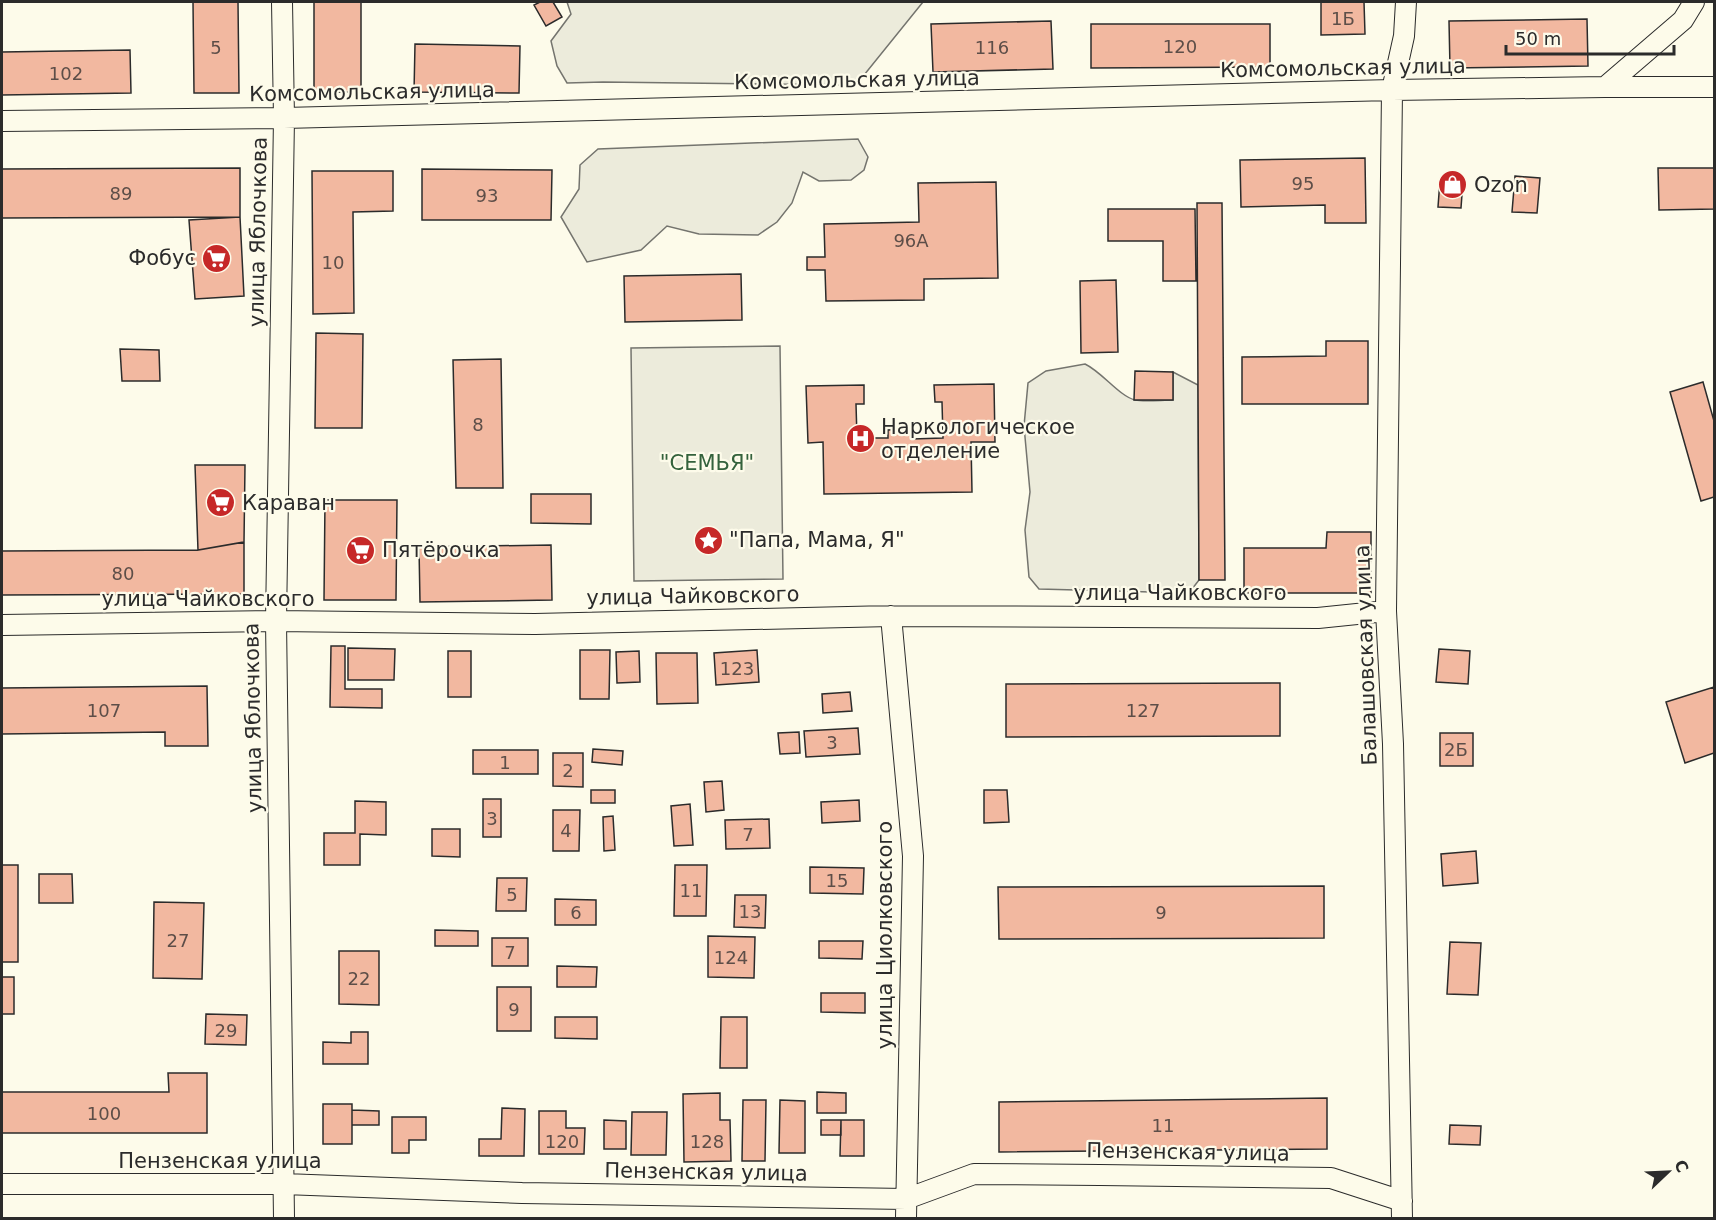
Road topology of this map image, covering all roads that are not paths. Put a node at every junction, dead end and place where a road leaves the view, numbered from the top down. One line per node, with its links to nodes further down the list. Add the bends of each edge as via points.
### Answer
1 (282, 2): 7 (street, улица Яблочкова)
2 (1406, 2): 6 (street, Балашовская улица, via 1404,36)
3 (1695, 2): 4 (street, via 1683,20)
4 (1605, 87): 5 (street, Комсомольская улица); 6 (street, Комсомольская улица)
5 (1714, 87)
6 (1392, 90): 7 (street, Комсомольская улица); 9 (street, Балашовская улица)
7 (284, 118): 8 (street, Комсомольская улица); 11 (street, улица Яблочкова)
8 (2, 121)
9 (1386, 611): 10 (street, улица Чайковского, via 1318,618); 16 (street, Балашовская улица, via 1393,744)
10 (891, 616): 11 (street, улица Чайковского, via 535,624); 15 (street, улица Циолковского, via 913,856)
11 (276, 621): 12 (street, улица Чайковского); 14 (street, улица Яблочкова)
12 (2, 625)
13 (2, 1184): 14 (street, Пензенская улица)
14 (284, 1184): 15 (street, Пензенская улица); 17 (street, улица Яблочкова)
15 (906, 1209): 16 (street, Пензенская улица, via 974,1174 1331,1178)
16 (1402, 1210)
17 (284, 1218)

